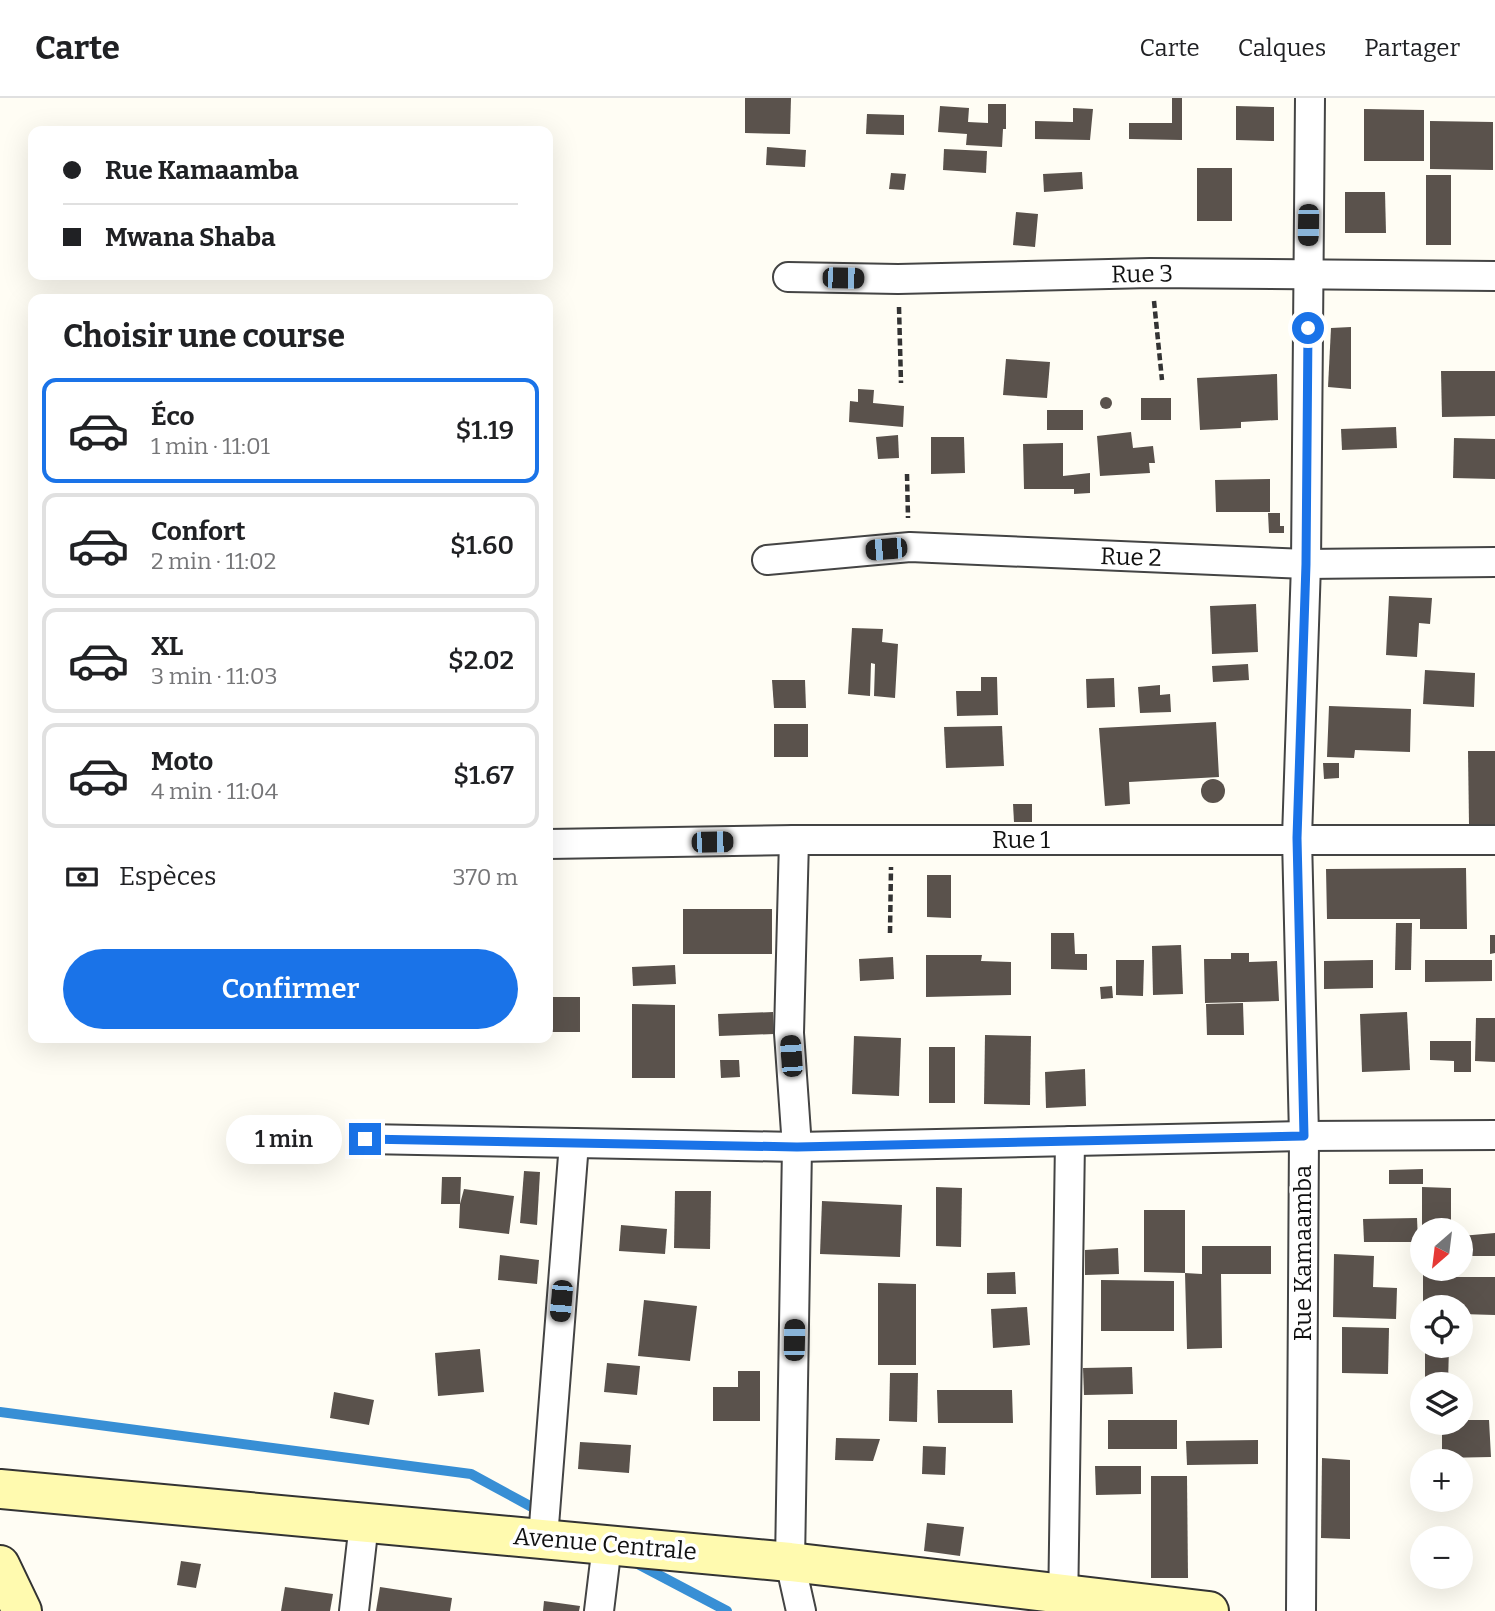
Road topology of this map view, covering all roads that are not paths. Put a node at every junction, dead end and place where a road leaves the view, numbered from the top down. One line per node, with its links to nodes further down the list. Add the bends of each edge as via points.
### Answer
1 (1310, 98): 2 (street, Rue Kamaamba)
2 (1308, 275): 3 (street, Rue 3); 4 (street, Rue 3); 7 (street, Rue Kamaamba)
3 (1495, 276)
4 (788, 277)
5 (767, 560): 7 (street, Rue 2, via 910,547)
6 (1495, 562): 7 (street, Rue 2)
7 (1306, 564): 8 (street, Rue Kamaamba)
8 (1297, 838): 9 (street, Rue 1); 10 (street, Rue 1); 13 (street, Rue Kamaamba)
9 (794, 840): 11 (street, Rue 1); 17 (street, via 789,1034)
10 (1495, 840)
11 (553, 844)
12 (1495, 1135): 13 (street)
13 (1304, 1136): 15 (street); 30 (street, Rue Kamaamba)
14 (365, 1139): 16 (street)
15 (1070, 1141): 17 (street); 24 (street)
16 (574, 1143): 17 (street); 20 (street)
17 (797, 1147): 22 (street)
18 (0, 1489): 19 (street, Avenue Centrale)
19 (364, 1523): 20 (street, Avenue Centrale); 26 (street)
20 (543, 1538): 21 (street, Avenue Centrale)
21 (607, 1545): 22 (street, Avenue Centrale); 27 (street)
22 (790, 1562): 24 (street, Avenue Centrale); 28 (street)
23 (0, 1565): 25 (street)
24 (1064, 1603): 29 (street, Avenue Centrale)
25 (22, 1611)
26 (354, 1611)
27 (599, 1611)
28 (802, 1611)
29 (1209, 1611)
30 (1301, 1611)

